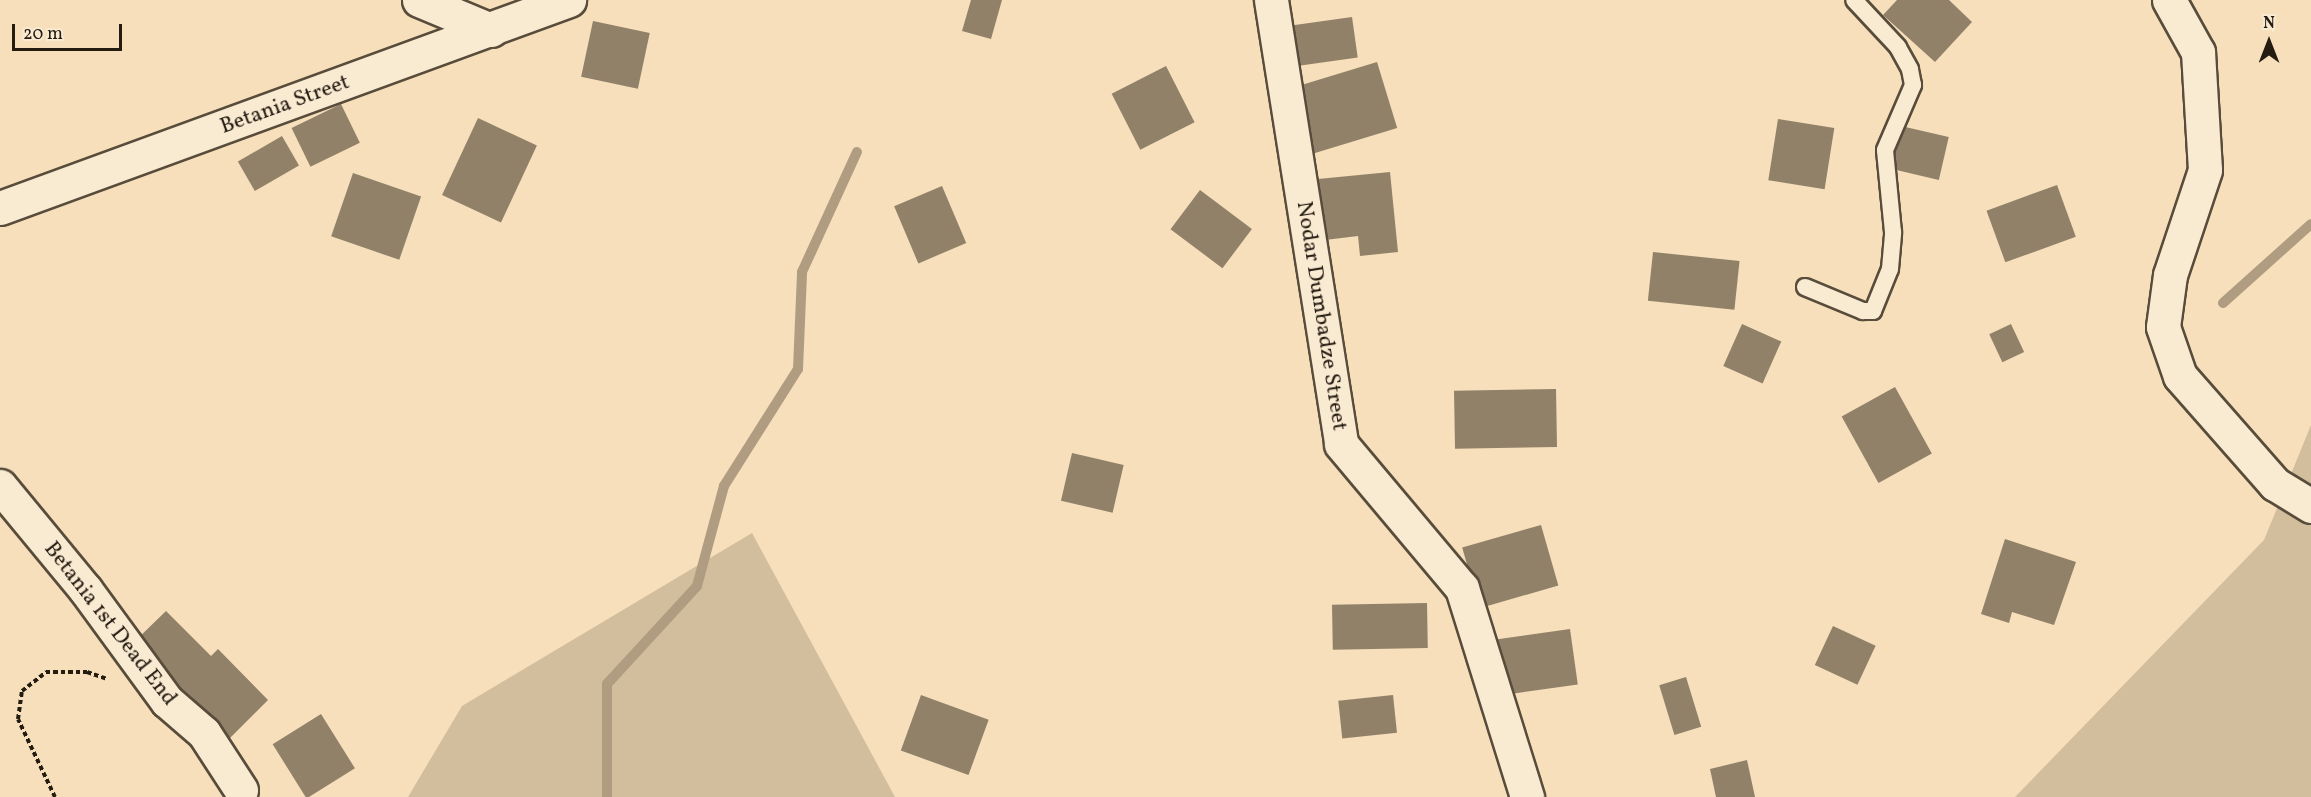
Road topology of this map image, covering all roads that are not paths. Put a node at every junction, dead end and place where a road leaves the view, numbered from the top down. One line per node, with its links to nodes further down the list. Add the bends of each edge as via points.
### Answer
1 (418, 0): 6 (street)
2 (570, 0): 6 (street, Betania Street)
3 (1271, 0): 12 (street, Nodar Dumbadze Street, via 1341,444 1462,588)
4 (1854, 0): 8 (lane, via 1898,47 1910,69 1913,86 1885,150 1893,232 1890,269 1873,311 1863,311)
5 (2169, 0): 10 (street, via 2198,52 2205,170 2170,275 2163,327 2180,376 2275,484)
6 (491, 30): 7 (street, Betania Street)
7 (0, 208)
8 (1804, 287)
9 (0, 486): 11 (street, Betania 1st Dead End, via 85,590 167,701 204,733)
10 (2311, 506)
11 (241, 790)
12 (1527, 797)

